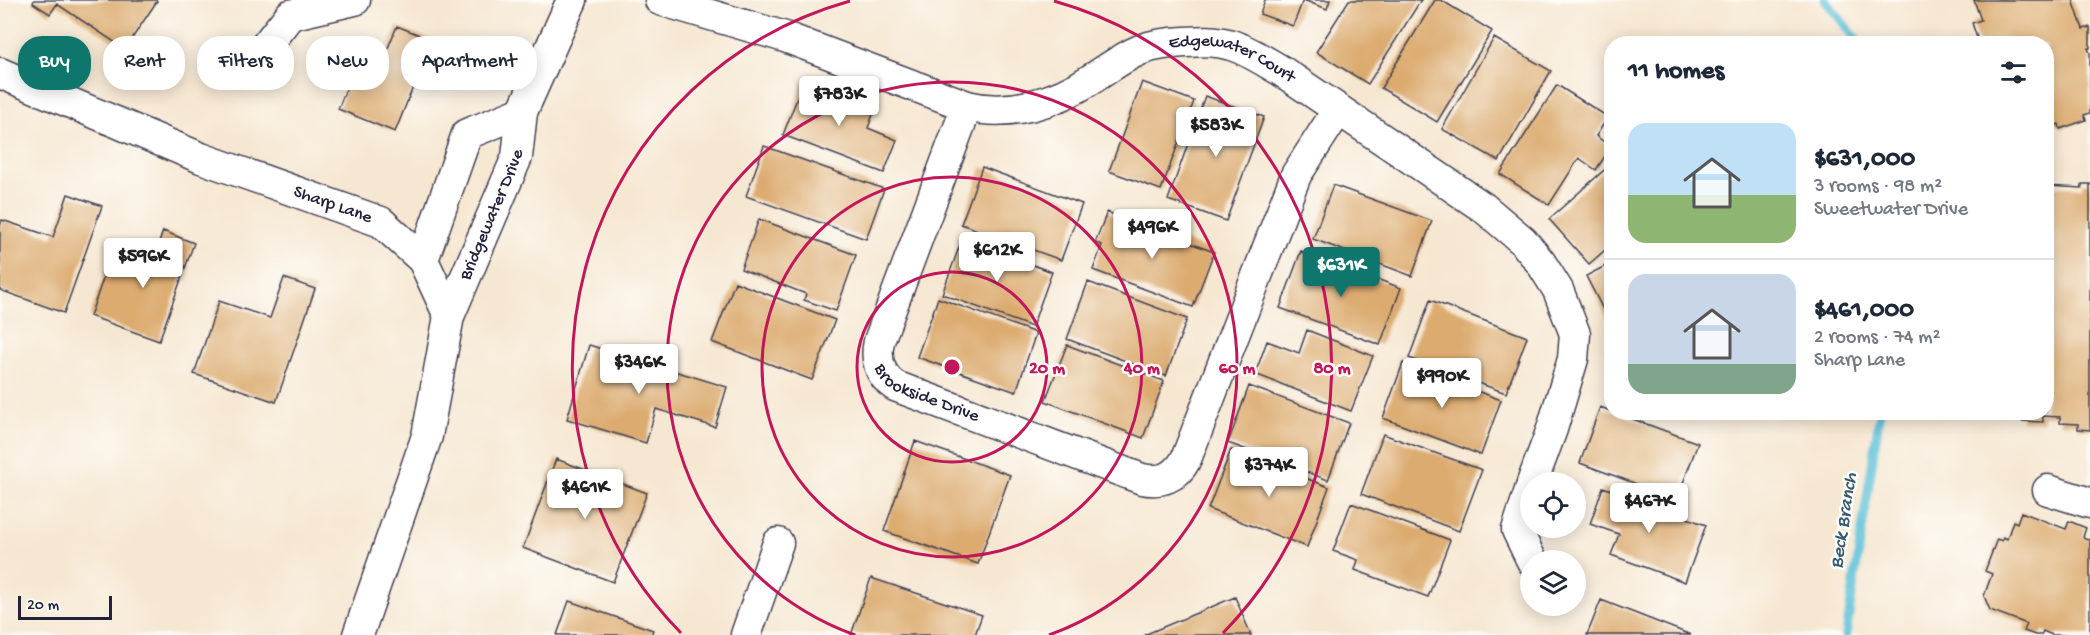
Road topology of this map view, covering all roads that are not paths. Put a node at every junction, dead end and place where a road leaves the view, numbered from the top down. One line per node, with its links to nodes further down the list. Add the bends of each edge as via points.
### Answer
1 (355, 0): 4 (street, via 290,15)
2 (572, 0): 8 (street, Bridgewater Drive)
3 (660, 0): 6 (street, Edgewater Court, via 785,37)
4 (273, 36)
5 (0, 73): 9 (street, Sharp Lane, via 201,158 381,222)
6 (967, 106): 7 (street, Edgewater Court, via 985,111 1036,104 1067,94 1140,50 1161,43 1207,40 1230,44 1256,56); 7 (street, Brookside Drive, via 879,341 882,373 895,386 1142,479 1158,481 1178,472 1186,459 1296,174)
7 (1338, 110): 11 (street, Edgewater Court, via 1484,208 1523,241 1558,290 1575,334 1574,359)
8 (522, 112): 9 (street, Bridgewater Drive, via 467,134); 10 (street, Bridgewater Drive, via 517,157)
9 (423, 260): 10 (street, Sharp Lane)
10 (449, 316): 17 (street, via 427,436)
11 (1536, 472)
12 (2048, 490): 13 (street)
13 (2090, 503)
14 (1520, 521): 15 (street)
15 (1520, 536)
16 (778, 543): 18 (street)
17 (358, 635)
18 (746, 635)

